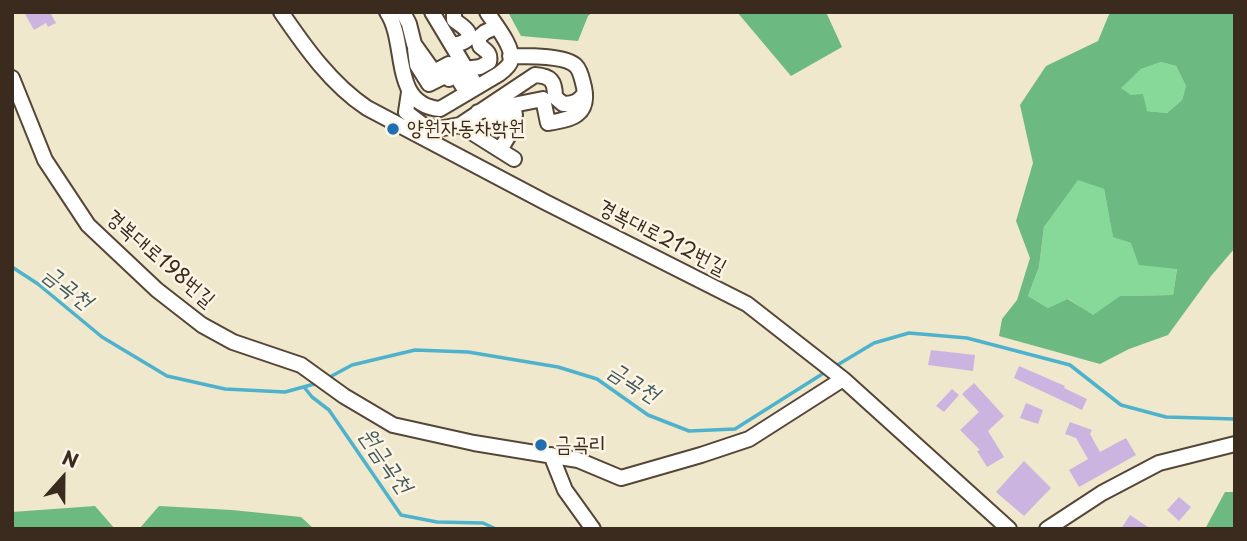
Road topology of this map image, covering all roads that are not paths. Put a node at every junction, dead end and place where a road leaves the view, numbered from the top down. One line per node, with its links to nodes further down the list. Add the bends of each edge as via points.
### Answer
1 (281, 12): 16 (street, 경복대로212번길, via 350,97 385,119)
2 (387, 12): 12 (street)
3 (432, 12): 8 (street)
4 (454, 12): 8 (street, via 454,20 468,33 464,42)
5 (487, 12): 7 (street)
6 (406, 13): 13 (street, via 417,65 429,84 447,75)
7 (496, 27): 9 (street); 10 (street, via 478,38 489,62)
8 (452, 45): 10 (street)
9 (510, 56): 13 (street, via 507,67); 14 (street, via 568,61 576,65)
10 (466, 69): 13 (street)
11 (12, 78): 23 (street, 경복대로198번길, via 45,160 88,225 202,325 233,342 302,365 393,425)
12 (409, 92): 13 (street, via 430,108 440,109); 16 (street)
13 (468, 93)
14 (585, 93): 15 (street, via 573,104 563,104 555,97 552,80 535,75); 15 (street, via 582,111 572,119 548,123 543,99)
15 (484, 111): 17 (street)
16 (407, 122): 17 (street, via 438,129); 21 (street, 경복대로212번길, via 544,202 747,304)
17 (460, 125): 19 (street)
18 (509, 135): 19 (street)
19 (500, 150): 20 (street)
20 (514, 159)
21 (843, 379): 23 (street, 경복대로198번길, via 749,439 621,478 578,460); 25 (street, 경복대로212번길)
22 (1235, 443): 26 (street, via 1159,463)
23 (551, 455): 24 (street, via 565,490)
24 (593, 529)
25 (1009, 529)
26 (1047, 529)

